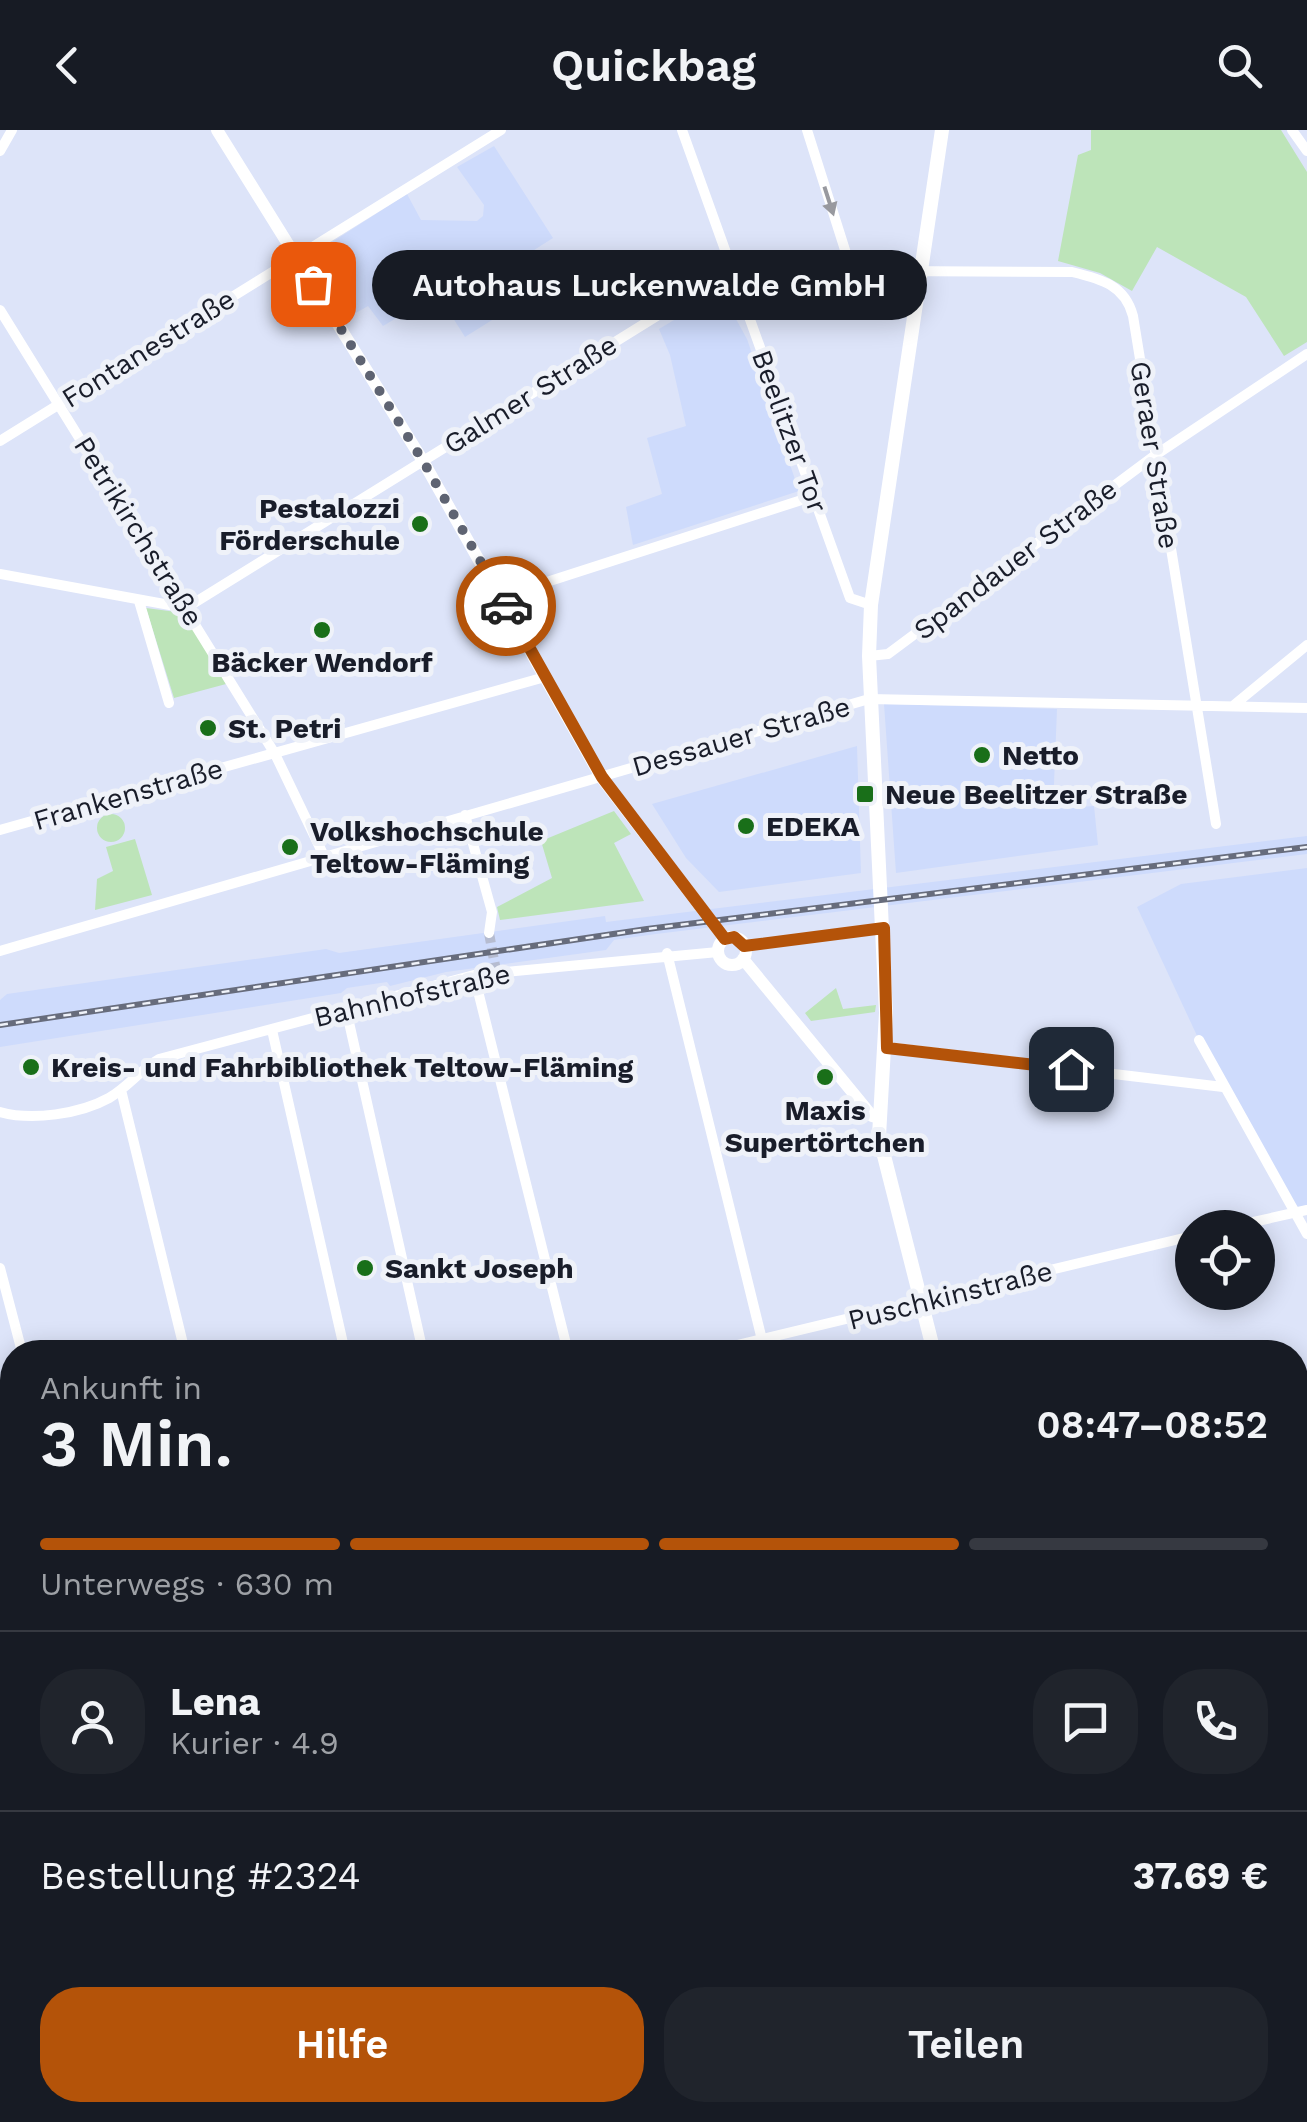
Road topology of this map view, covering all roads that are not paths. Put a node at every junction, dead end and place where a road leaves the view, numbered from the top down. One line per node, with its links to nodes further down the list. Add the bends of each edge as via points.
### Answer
1 (12, 130): 8 (street)
2 (217, 130): 10 (street)
3 (501, 130): 10 (street, Fontanestraße)
4 (682, 130): 11 (street, Beelitzer Tor)
5 (807, 130): 13 (street, one-way to 13)
6 (942, 130): 12 (main road)
7 (1300, 133): 9 (street)
8 (0, 151)
9 (1307, 151)
10 (295, 256): 16 (street, Fontanestraße); 19 (street)
11 (731, 270): 13 (street); 19 (street, Galmer Straße); 20 (street, Beelitzer Tor)
12 (921, 270): 13 (street); 18 (street, Geraer Straße, via 1072,272 1115,287 1128,298 1133,316); 24 (main road)
13 (852, 272)
14 (0, 310): 16 (street, Petrikirchstraße)
15 (1307, 354): 18 (street, Spandauer Straße)
16 (60, 403): 17 (street, Fontanestraße); 25 (street, Petrikirchstraße)
17 (0, 441)
18 (1154, 456): 27 (street, Spandauer Straße, via 888,654); 31 (street, Geraer Straße)
19 (423, 461): 22 (street); 25 (street, Galmer Straße)
20 (814, 496): 22 (street); 24 (street, Beelitzer Tor, via 850,598)
21 (0, 574): 23 (street)
22 (500, 597): 28 (street)
23 (139, 600): 25 (street); 30 (street)
24 (871, 605): 27 (main road)
25 (186, 608): 34 (street, Petrikirchstraße)
26 (1307, 645): 32 (street)
27 (868, 656): 29 (main road)
28 (546, 677): 34 (street, Frankenstraße); 35 (street)
29 (869, 698): 31 (street, Dessauer Straße); 35 (street, Dessauer Straße); 40 (main road)
30 (168, 702)
31 (1194, 705): 32 (street, Dessauer Straße); 37 (street, Geraer Straße)
32 (1233, 706): 33 (street, Dessauer Straße)
33 (1307, 708)
34 (275, 754): 38 (street, Frankenstraße); 39 (street)
35 (602, 777): 36 (street, Dessauer Straße); 42 (street)
36 (465, 815): 39 (street, Dessauer Straße); 41 (street, via 492,912)
37 (1216, 824)
38 (0, 830)
39 (324, 856): 43 (street, Dessauer Straße)
40 (884, 928): 44 (street); 50 (main road)
41 (489, 933)
42 (721, 945): 44 (street, via 734,937); 44 (street, via 726,963); 45 (street, Bahnhofstraße)
43 (0, 950)
44 (743, 952): 54 (street)
45 (667, 953): 46 (street, Bahnhofstraße); 66 (street)
46 (474, 974): 47 (street, Bahnhofstraße); 65 (street)
47 (346, 1008): 48 (street, Bahnhofstraße); 64 (street)
48 (272, 1030): 52 (street, Bahnhofstraße, via 159,1059); 63 (street)
49 (1199, 1040): 51 (street)
50 (887, 1048): 51 (street); 54 (main road)
51 (1222, 1087): 55 (street)
52 (121, 1090): 53 (street, Bahnhofstraße, via 65,1111); 62 (street)
53 (0, 1112)
54 (879, 1118): 60 (main road)
55 (1302, 1213): 56 (street); 57 (street)
56 (1275, 1218)
57 (1307, 1234)
58 (1175, 1240): 60 (street, Puschkinstraße)
59 (0, 1268): 61 (street)
60 (920, 1302): 66 (street, Puschkinstraße); 67 (main road)
61 (19, 1340)
62 (183, 1340)
63 (342, 1340)
64 (421, 1340)
65 (565, 1340)
66 (762, 1340)
67 (931, 1340)

